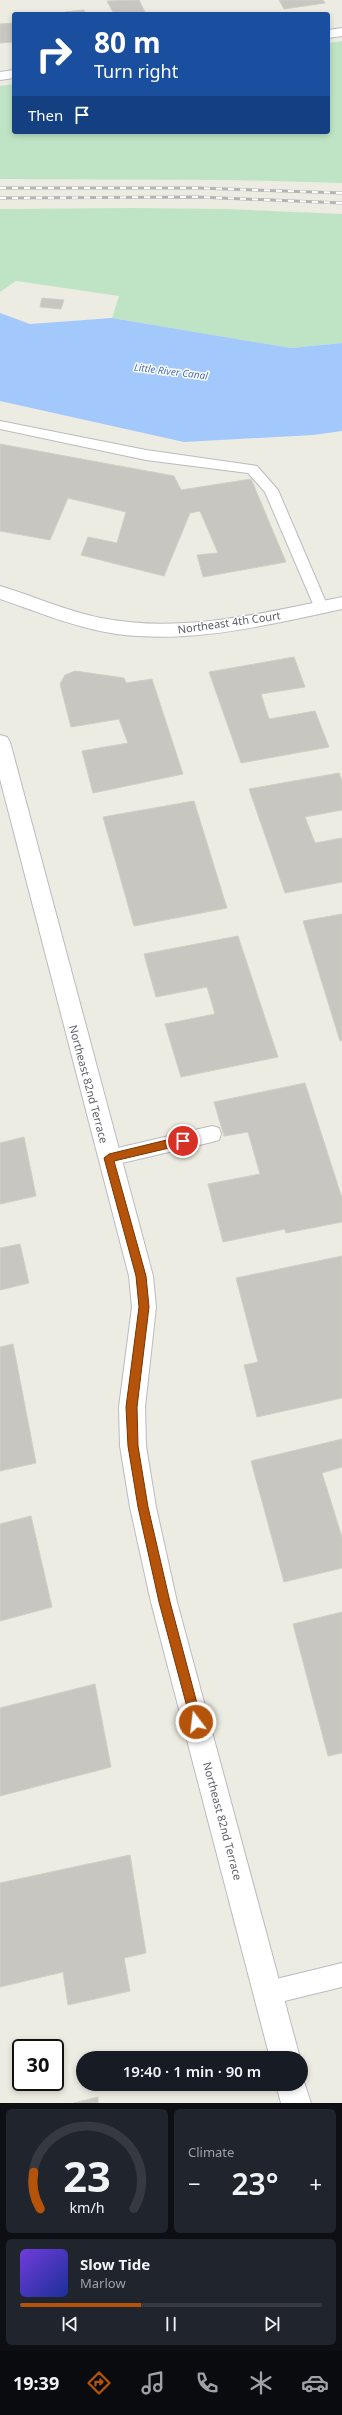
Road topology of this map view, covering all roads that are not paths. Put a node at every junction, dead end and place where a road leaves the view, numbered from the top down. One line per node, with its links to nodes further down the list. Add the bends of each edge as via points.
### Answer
1 (342, 32): 2 (street)
2 (330, 34)
3 (12, 74): 4 (street)
4 (0, 76)
5 (0, 425): 7 (lane, via 146,454 252,469 271,490)
6 (0, 592): 7 (street, Northeast 4th Court, via 101,624 135,629 174,630 209,627)
7 (336, 606)
8 (0, 742): 10 (street, Northeast 82nd Terrace)
9 (212, 1134): 10 (lane)
10 (109, 1158): 12 (street, Northeast 82nd Terrace, via 141,1276 144,1307 132,1407 133,1446 143,1507 164,1602)
11 (342, 1975): 12 (lane)
12 (268, 1993): 13 (street, Northeast 82nd Terrace)
13 (283, 2051)
14 (293, 2091): 15 (street)
15 (296, 2103)

